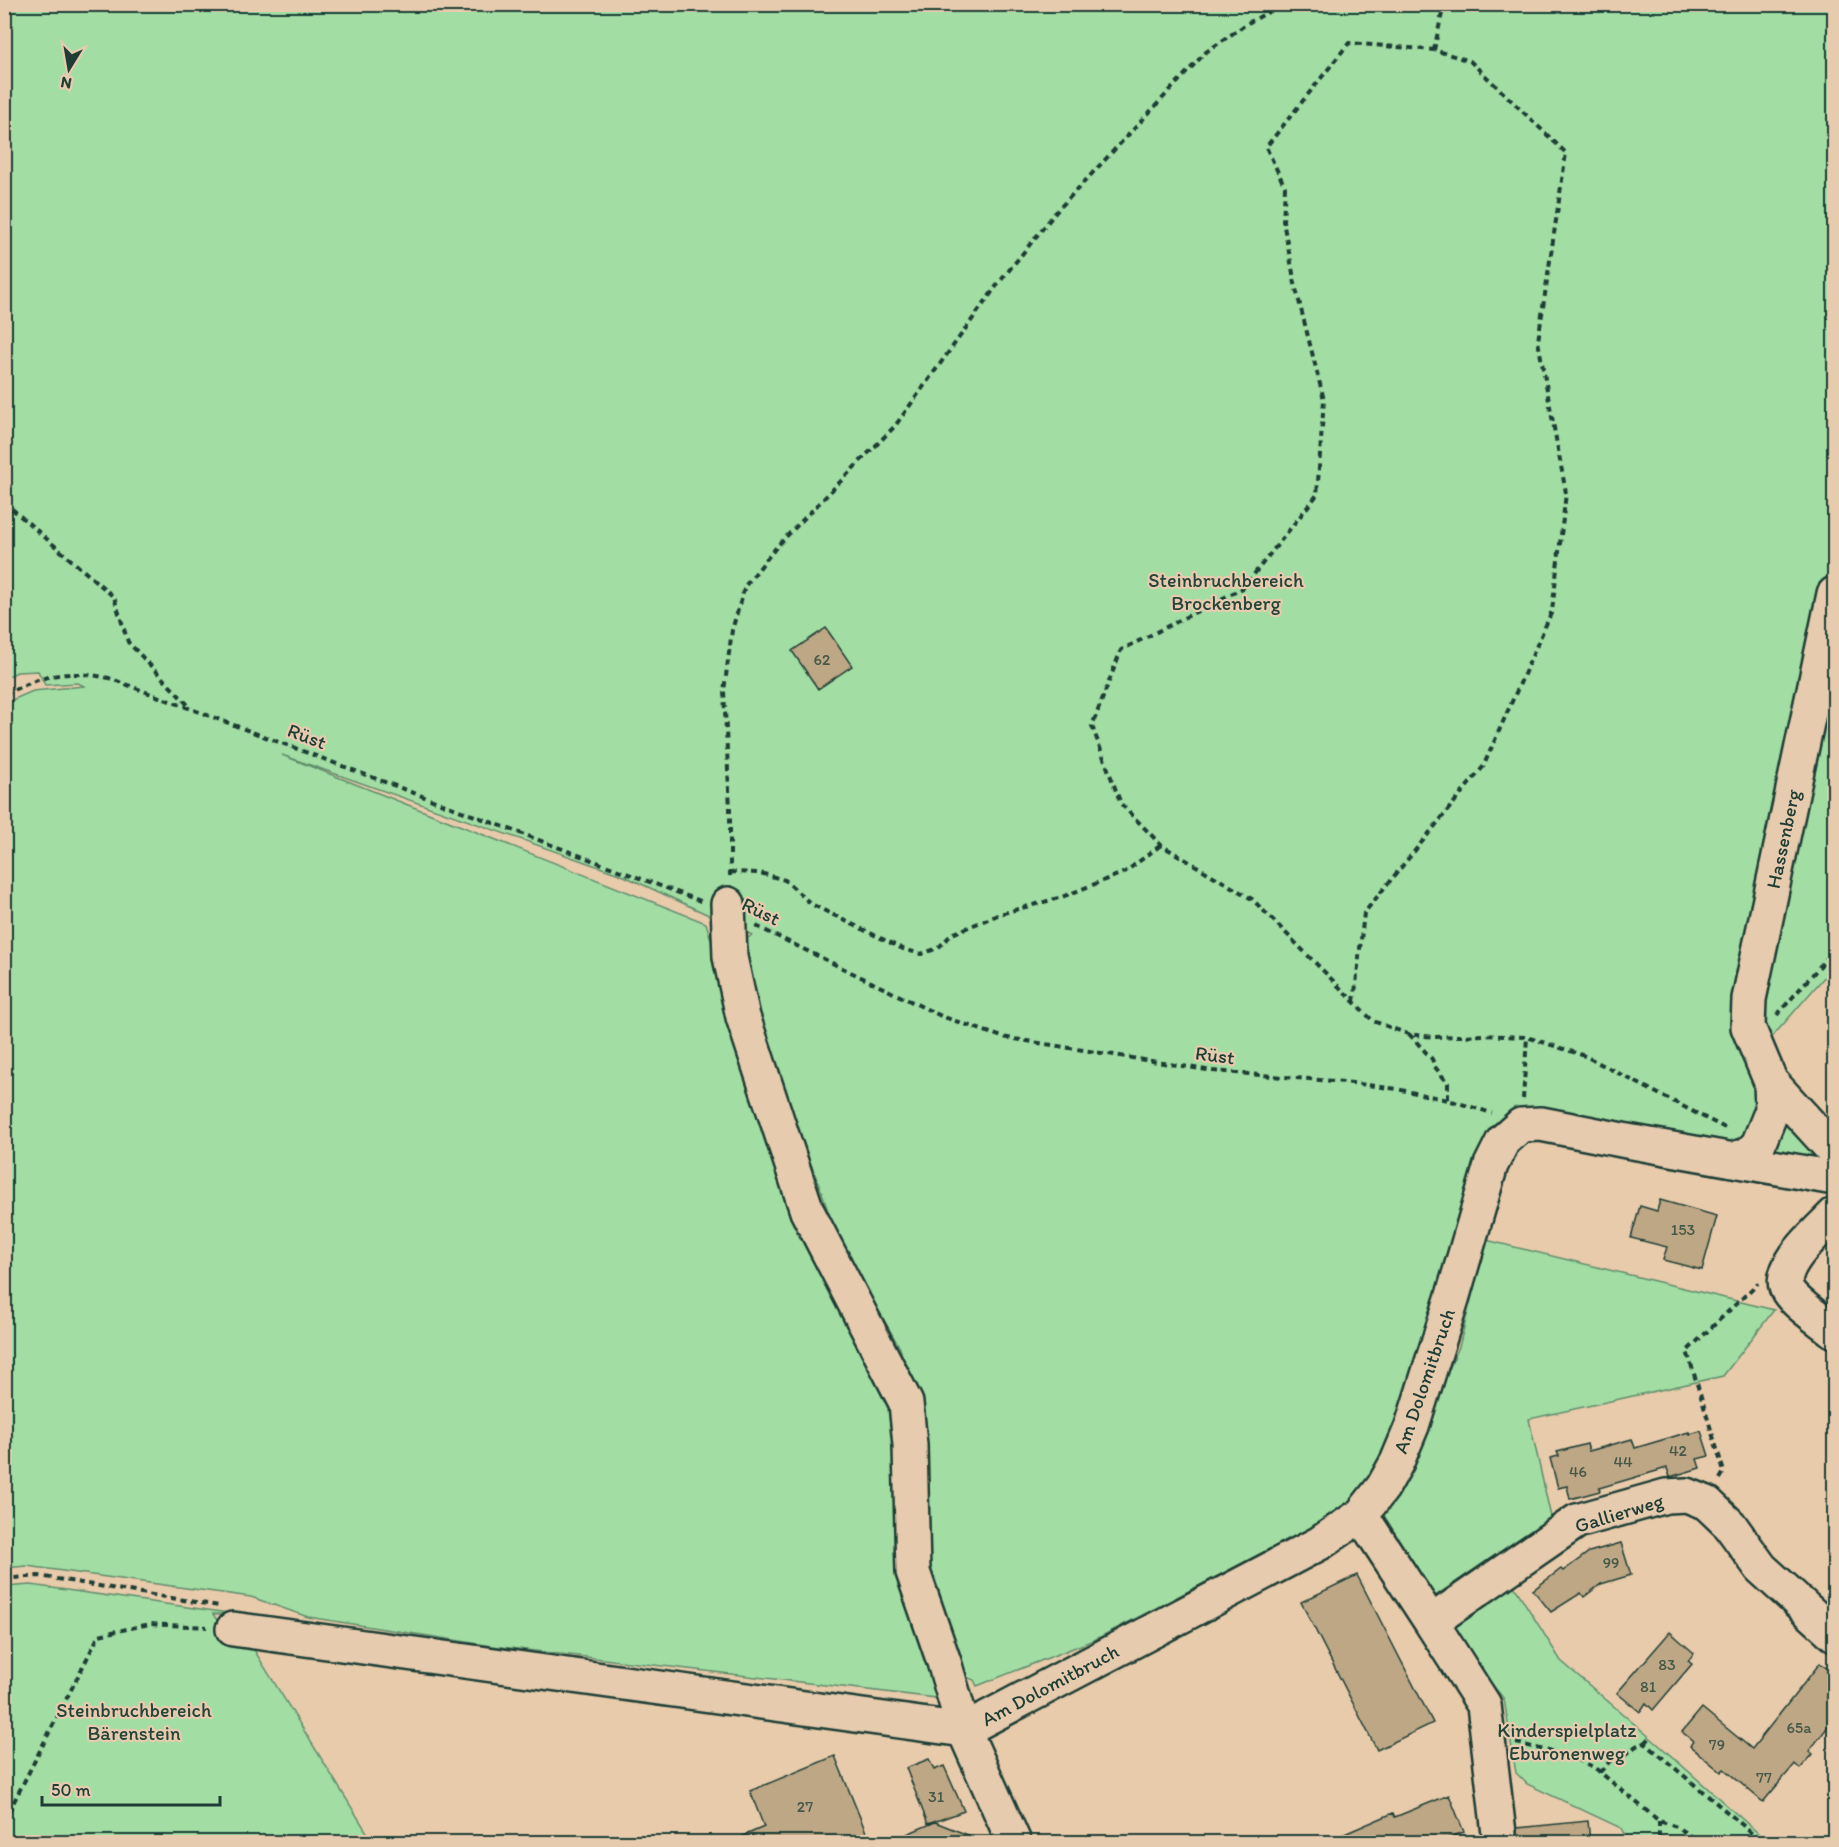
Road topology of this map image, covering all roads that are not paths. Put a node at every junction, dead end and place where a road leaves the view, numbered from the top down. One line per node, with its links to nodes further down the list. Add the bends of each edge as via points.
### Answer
1 (1834, 594): 3 (street, Hassenberg, via 1749,999 1748,1027)
2 (728, 908): 13 (street, via 730,957 743,1017 807,1211 906,1403 913,1572)
3 (1771, 1082): 4 (street); 5 (street, via 1772,1110)
4 (1834, 1150)
5 (1745, 1153): 6 (street); 9 (street, Am Dolomitbruch, via 1627,1142 1541,1124 1521,1125 1503,1141 1491,1165 1412,1426 1383,1487)
6 (1834, 1178)
7 (1834, 1215): 8 (street, via 1788,1266 1784,1278 1787,1290)
8 (1834, 1331)
9 (1361, 1515): 11 (street); 13 (street, Am Dolomitbruch, via 1320,1543)
10 (228, 1618): 13 (street)
11 (1431, 1622): 12 (street, Gallierweg, via 1577,1521 1666,1496 1687,1495 1707,1503 1730,1525 1761,1568); 15 (street, via 1484,1705)
12 (1834, 1634)
13 (964, 1730): 14 (street)
14 (1014, 1842)
15 (1500, 1842)

